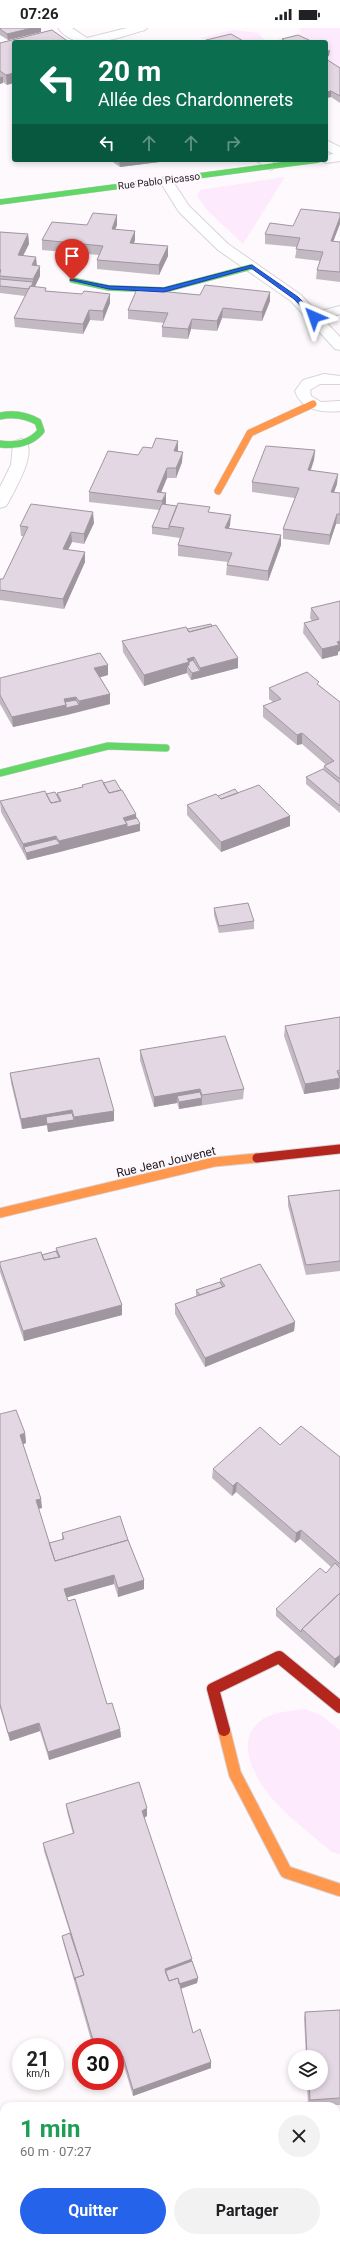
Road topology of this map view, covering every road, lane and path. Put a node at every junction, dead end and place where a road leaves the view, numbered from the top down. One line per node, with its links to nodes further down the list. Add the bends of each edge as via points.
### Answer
1 (64, 28): 3 (street)
2 (141, 28): 4 (street)
3 (82, 40)
4 (93, 40)
5 (328, 145): 6 (street)
6 (340, 153)
7 (340, 157): 8 (street)
8 (328, 159)
9 (283, 162): 10 (street, Rue Pablo Picasso)
10 (266, 163): 11 (street, Rue Pablo Picasso)
11 (165, 180): 12 (street, Rue Pablo Picasso); 13 (street, via 184,209 224,247)
12 (0, 202)
13 (252, 266): 14 (street, via 164,290 109,288); 16 (street, via 296,298)
14 (72, 280)
15 (340, 310): 16 (street)
16 (314, 317): 17 (street)
17 (340, 346)
18 (339, 378): 19 (street, via 317,380 304,386 302,396)
19 (313, 404): 20 (street); 24 (street, via 250,433)
20 (340, 406)
21 (0, 416): 23 (street, via 20,415 38,422 41,431 39,435)
22 (0, 444): 23 (street)
23 (21, 444): 25 (street, via 19,466)
24 (218, 490)
25 (0, 503)
26 (166, 748): 27 (street, via 108,746)
27 (0, 773)
28 (340, 1149): 29 (street, Rue Jean Jouvenet, via 214,1162)
29 (0, 1213)
30 (340, 1707): 31 (street, via 279,1657 213,1689 235,1774 286,1872)
31 (340, 1890)

